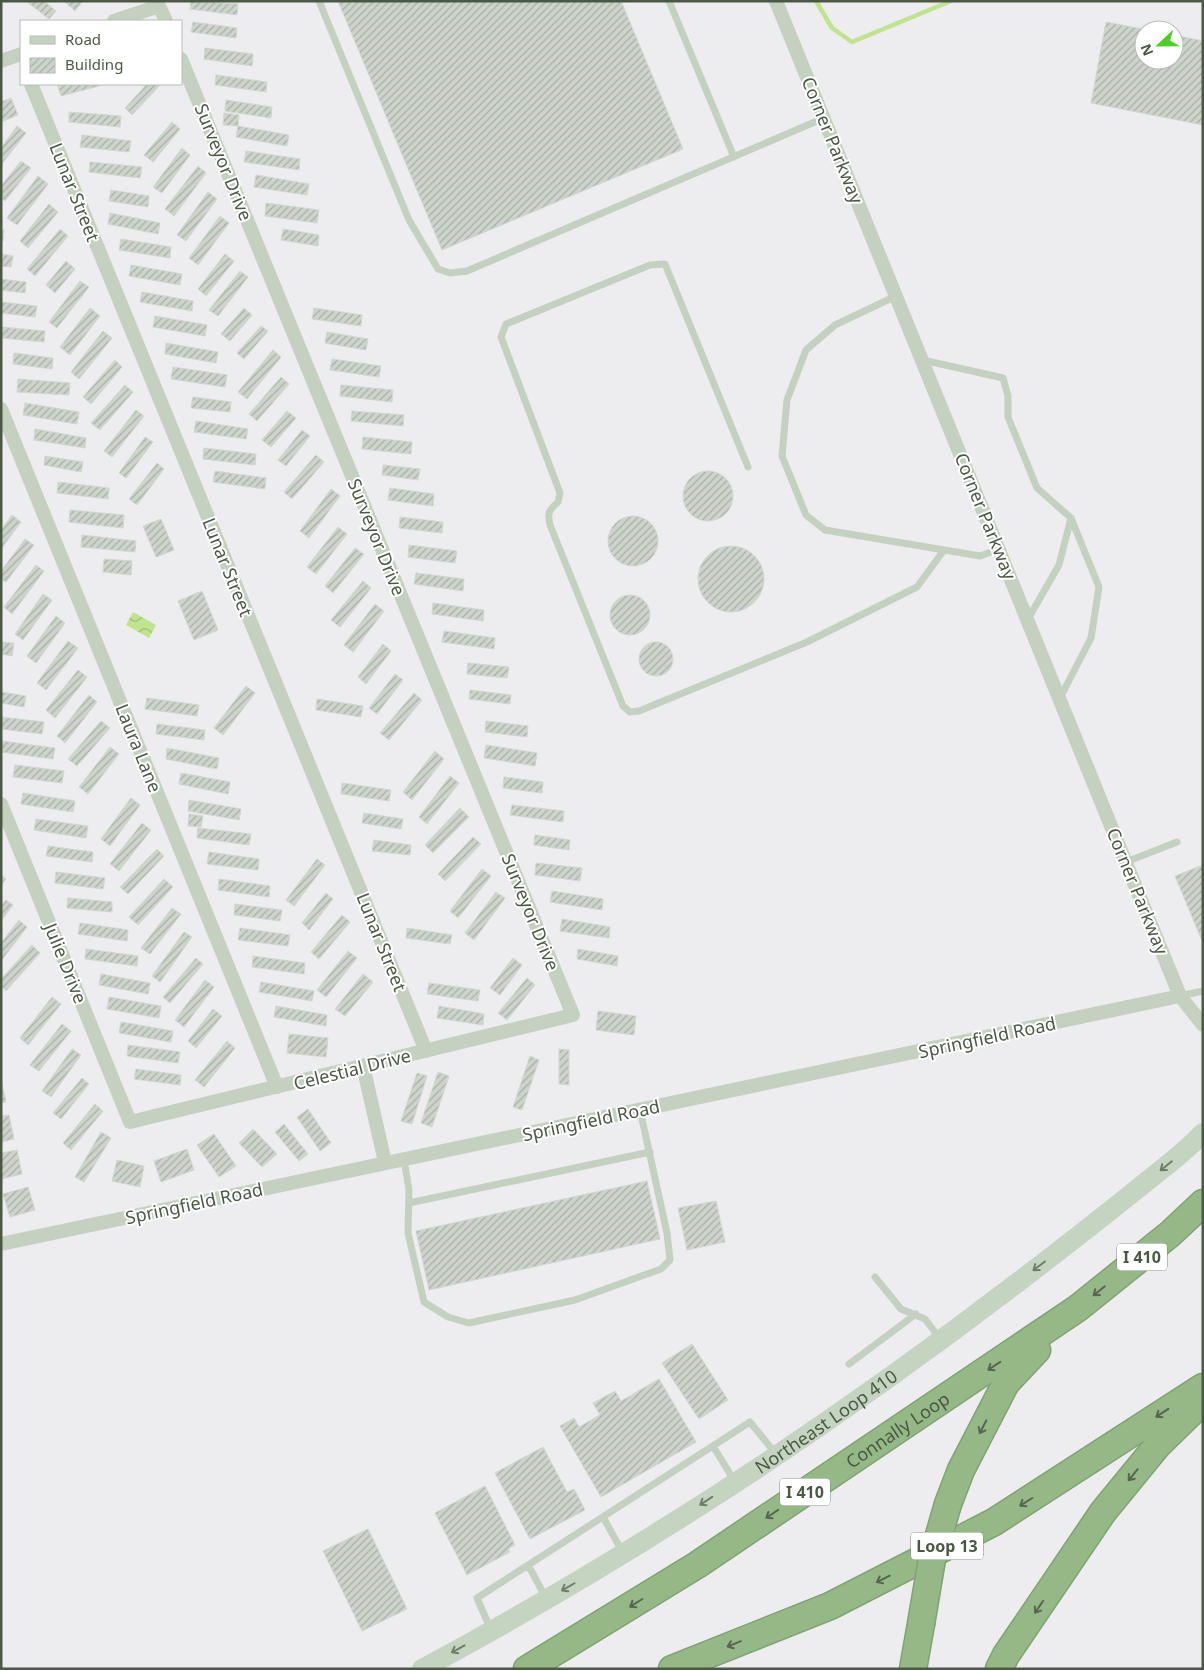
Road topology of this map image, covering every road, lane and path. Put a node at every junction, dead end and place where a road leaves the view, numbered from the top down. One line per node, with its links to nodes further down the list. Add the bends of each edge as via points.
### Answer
1 (319, 1): 11 (lane, via 409,220 438,269 450,273 467,271)
2 (669, 1): 11 (lane)
3 (776, 1): 10 (street, Corner Parkway)
4 (117, 20): 5 (street, via 159,6)
5 (166, 20)
6 (20, 56): 7 (street)
7 (1, 61)
8 (182, 61): 26 (street, Surveyor Drive)
9 (31, 85): 28 (street, Lunar Street)
10 (824, 118): 11 (lane); 12 (street, Corner Parkway)
11 (734, 157)
12 (896, 296): 13 (street, Corner Parkway); 18 (lane, via 834,325 806,350 787,400 782,456 806,516 824,530)
13 (922, 360): 16 (lane, via 1003,378 1008,396 1008,417 1037,488); 17 (street, Corner Parkway)
14 (1, 409): 30 (street, Laura Lane)
15 (748, 467): 18 (lane, via 665,264 650,266 506,324 501,338 560,493 558,502 547,515 550,525 624,706 630,712 807,642 917,587)
16 (1071, 518): 19 (lane, via 1059,565); 20 (lane, via 1099,587 1091,638)
17 (999, 549): 18 (lane, via 980,556); 19 (street, Corner Parkway)
18 (944, 550)
19 (1028, 619): 20 (street, Corner Parkway)
20 (1060, 698): 23 (street, Corner Parkway)
21 (1, 804): 32 (street, Julie Drive)
22 (1177, 842): 23 (lane)
23 (1126, 862): 25 (street, Corner Parkway)
24 (1203, 992): 25 (lane)
25 (1180, 996): 27 (street, Corner Parkway); 31 (street, Springfield Road)
26 (573, 1015): 28 (street, Celestial Drive)
27 (1203, 1025)
28 (426, 1051): 29 (street, Celestial Drive)
29 (363, 1066): 30 (street, Celestial Drive); 36 (street)
30 (277, 1087): 32 (street, Celestial Drive)
31 (640, 1110): 34 (lane); 35 (street, Springfield Road)
32 (130, 1122)
33 (1203, 1133): 43 (main road, Northeast Loop 410, one-way to 43, via 1103,1217)
34 (650, 1152): 38 (lane); 38 (lane, via 670,1260 661,1269 575,1300 469,1323 448,1317 424,1302 408,1233)
35 (404, 1158): 36 (street, Springfield Road); 38 (lane)
36 (385, 1162): 39 (street, Springfield Road)
37 (1203, 1202): 41 (highway, Connally Loop / I 410, one-way to 41, via 1170,1234)
38 (408, 1203)
39 (1, 1244)
40 (875, 1277): 42 (lane, via 901,1310)
41 (1078, 1308): 56 (highway, Connally Loop / I 410, one-way to 56, via 696,1565); 58 (highway, one-way to 58, bridge, via 1006,1383 961,1470 932,1559)
42 (916, 1314): 43 (lane, via 925,1319); 44 (lane)
43 (941, 1340): 48 (main road, Northeast Loop 410)
44 (849, 1364)
45 (1203, 1387): 57 (highway, Loop 13, one-way to 57, via 994,1522 830,1606)
46 (1203, 1401): 59 (highway, one-way to 59, via 1157,1446 1103,1512)
47 (713, 1446): 48 (lane, via 750,1422); 49 (lane); 50 (lane)
48 (777, 1456): 49 (main road, Northeast Loop 410)
49 (735, 1483): 51 (main road, Northeast Loop 410, one-way to 51)
50 (603, 1517): 51 (lane); 52 (lane)
51 (624, 1553): 53 (main road, Northeast Loop 410, one-way to 53)
52 (528, 1565): 53 (lane); 54 (lane, via 477,1598)
53 (547, 1599): 54 (main road, Northeast Loop 410)
54 (491, 1631): 55 (main road, Northeast Loop 410, one-way to 55)
55 (422, 1669)
56 (527, 1669)
57 (672, 1669)
58 (913, 1669)
59 (999, 1669)

